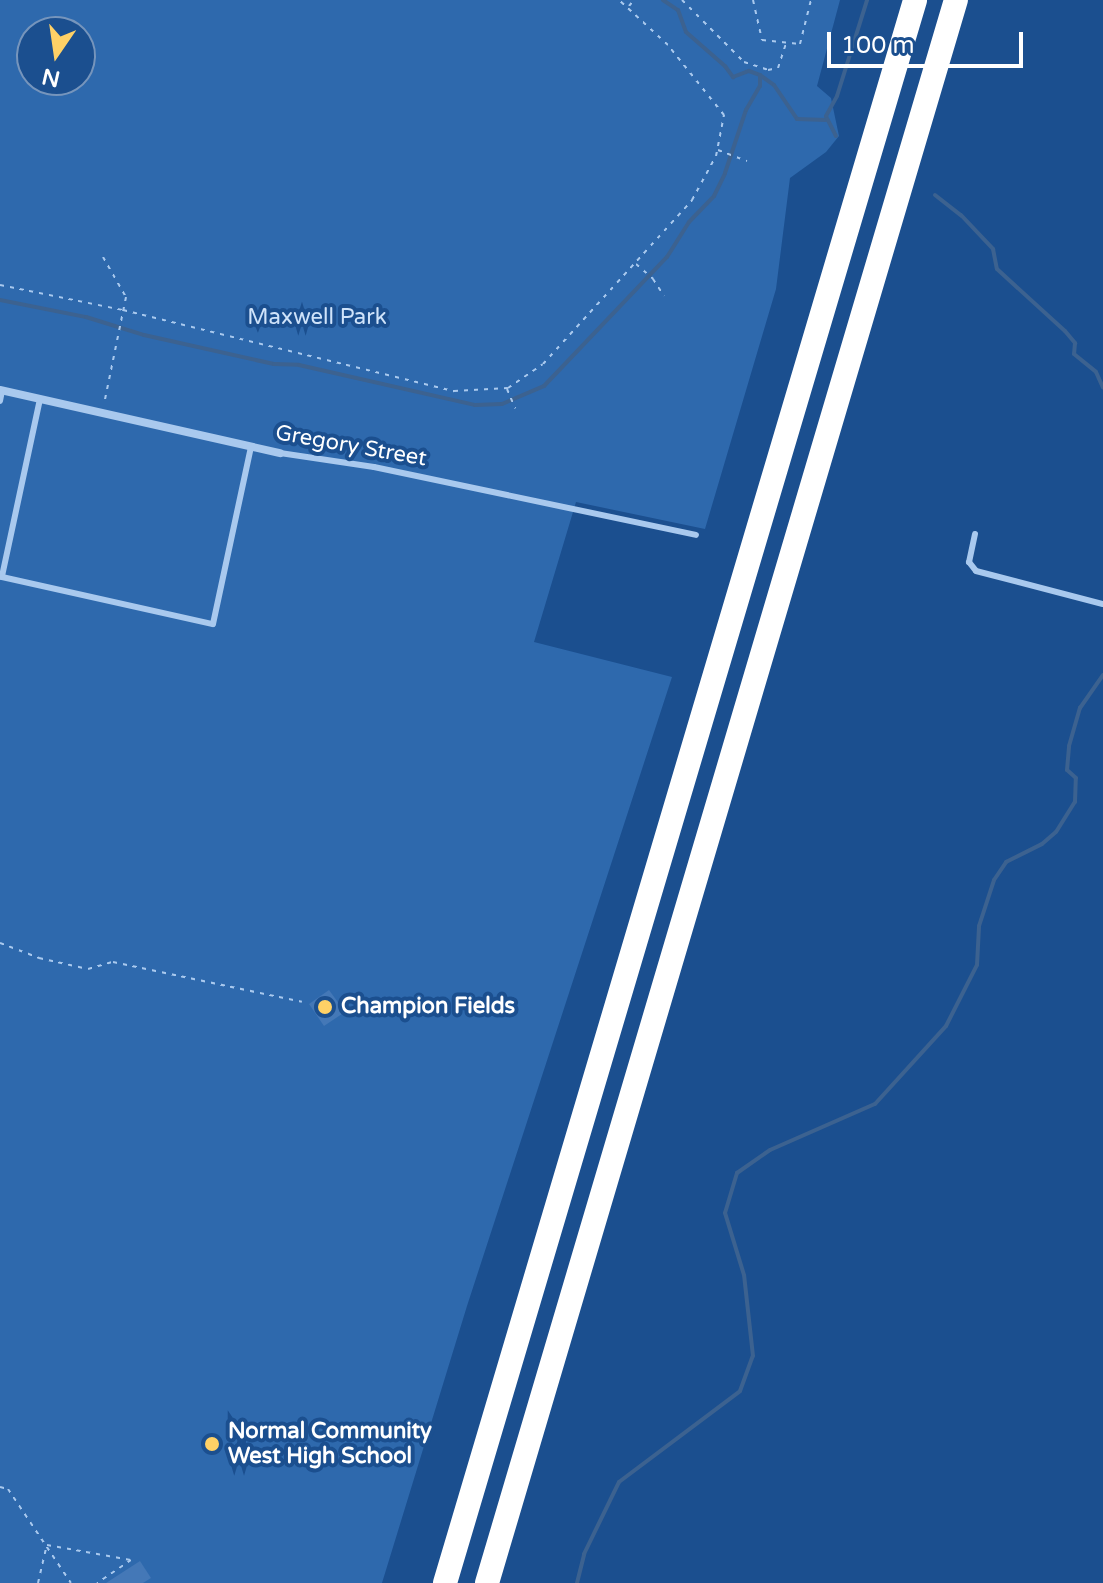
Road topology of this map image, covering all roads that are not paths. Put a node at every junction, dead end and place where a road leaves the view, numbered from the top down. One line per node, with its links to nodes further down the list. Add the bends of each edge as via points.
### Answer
1 (915, 0): 11 (highway)
2 (956, 0): 12 (highway)
3 (1, 391): 4 (street, Gregory Street); 5 (lane)
4 (40, 399): 6 (street, Gregory Street); 6 (lane, via 2,577 213,624)
5 (0, 401)
6 (251, 446): 7 (street, Gregory Street)
7 (280, 453): 9 (lane, Gregory Street, via 374,467)
8 (975, 534): 10 (lane, via 969,562 976,571)
9 (696, 535)
10 (1103, 604)
11 (445, 1583)
12 (487, 1583)

